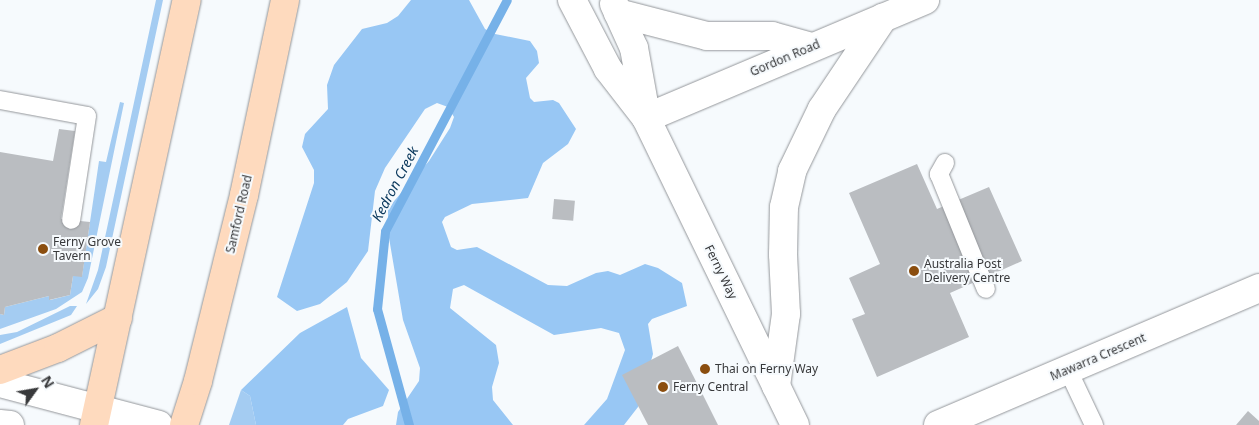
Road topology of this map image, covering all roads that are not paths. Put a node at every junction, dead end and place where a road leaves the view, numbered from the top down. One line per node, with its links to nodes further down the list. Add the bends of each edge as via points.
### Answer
1 (187, 0): 14 (main road)
2 (285, 0): 23 (main road, Samford Road, via 244,195)
3 (572, 0): 9 (street, Ferny Way, via 608,69)
4 (925, 0): 6 (street, Gordon Road)
5 (615, 7): 7 (street, via 707,36 772,36); 9 (street, Ferny Way, via 634,48)
6 (883, 18): 7 (street, Gordon Road); 18 (street, via 846,79 822,109 792,171 784,207 782,254 786,314)
7 (812, 47): 9 (street, Gordon Road)
8 (0, 100): 11 (lane, via 87,116)
9 (646, 118): 18 (street, Ferny Way)
10 (944, 163): 13 (lane, via 939,174)
11 (71, 220)
12 (1259, 288): 16 (street, Mawarra Crescent)
13 (986, 289)
14 (118, 318): 15 (main road, via 58,348); 19 (main road)
15 (0, 370)
16 (1068, 370): 25 (street, Mawarra Crescent); 26 (lane)
17 (0, 383): 19 (street)
18 (776, 386): 24 (street, Ferny Way)
19 (96, 417): 22 (street)
20 (0, 424): 21 (street)
21 (10, 425)
22 (159, 425)
23 (184, 425)
24 (795, 425)
25 (938, 425)
26 (1094, 425)

